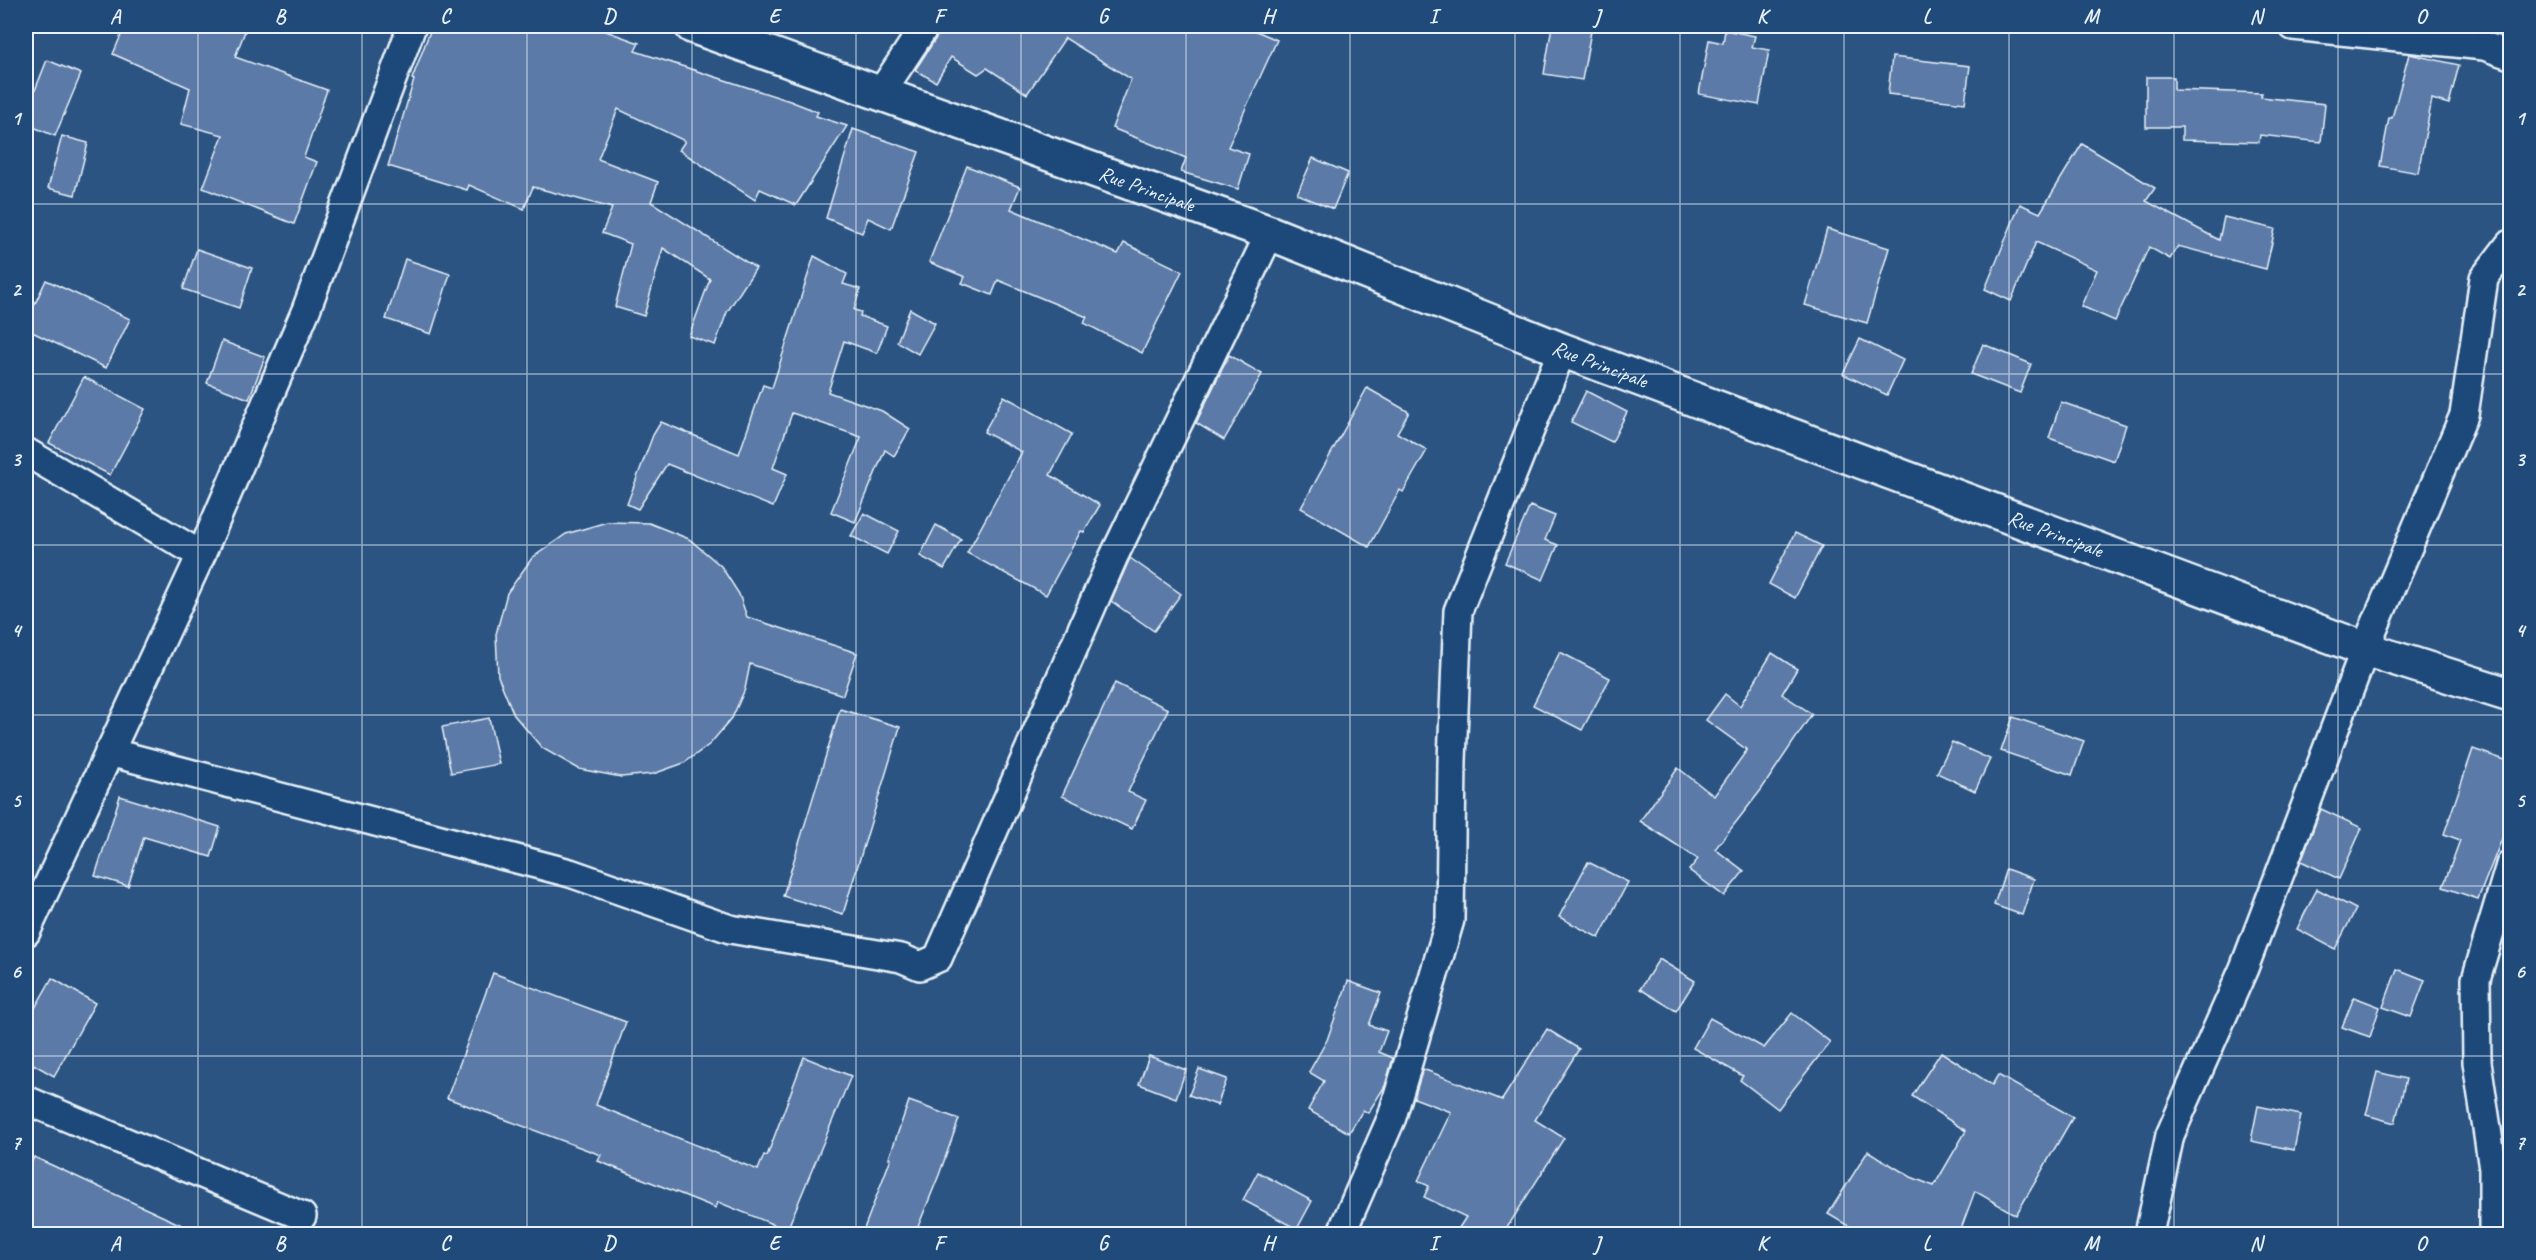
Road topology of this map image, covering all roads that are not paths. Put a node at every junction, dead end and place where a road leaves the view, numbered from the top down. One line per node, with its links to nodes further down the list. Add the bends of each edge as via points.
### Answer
1 (412, 26): 12 (street, via 306,310)
2 (692, 26): 7 (main road, Rue Principale)
3 (925, 26): 7 (street)
4 (2293, 26): 5 (street)
5 (2479, 36): 6 (street)
6 (2511, 55)
7 (880, 94): 8 (main road, Rue Principale)
8 (1270, 233): 10 (main road, Rue Principale); 15 (street, via 1113,558 938,958 920,966 901,958 730,929 570,873)
9 (2511, 244): 13 (street, via 2484,278 2464,416)
10 (1562, 350): 13 (main road, Rue Principale); 20 (street, via 1458,611 1450,920 1392,1117)
11 (26, 452): 12 (street)
12 (201, 555): 15 (street)
13 (2365, 650): 14 (main road, Rue Principale); 21 (street, via 2244,968 2170,1135)
14 (2511, 695)
15 (110, 752): 17 (street)
16 (2511, 865): 22 (street, via 2476,979 2478,1062 2493,1170)
17 (26, 932)
18 (26, 1100): 19 (street)
19 (302, 1216)
20 (1341, 1234)
21 (2149, 1234)
22 (2493, 1234)

